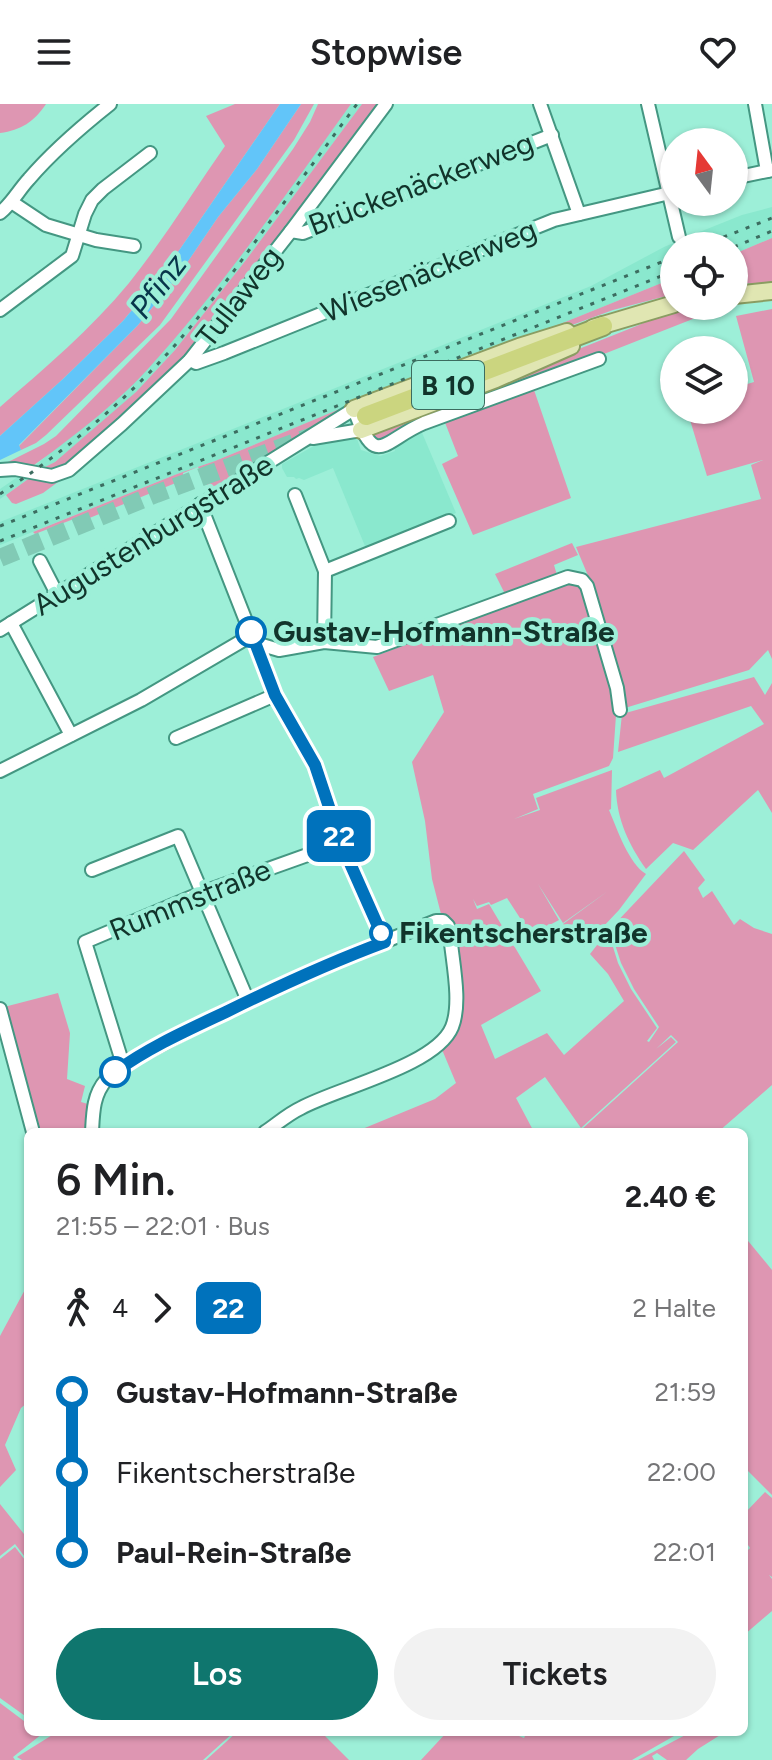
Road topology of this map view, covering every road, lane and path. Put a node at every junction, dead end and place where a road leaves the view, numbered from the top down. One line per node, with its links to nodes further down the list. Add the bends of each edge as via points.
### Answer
1 (110, 104): 12 (street, via 60,146)
2 (386, 104): 15 (street, Tullaweg)
3 (540, 104): 6 (street)
4 (648, 104): 7 (street)
5 (755, 104): 9 (street)
6 (552, 135): 14 (street); 15 (street, Brückenäckerweg, via 303,233)
7 (660, 150)
8 (150, 153): 16 (street, via 92,200)
9 (769, 170): 10 (street)
10 (748, 175)
11 (660, 196): 14 (street, Wiesenäckerweg)
12 (13, 203): 13 (street); 16 (street, via 46,225)
13 (0, 213)
14 (579, 214): 24 (street, Wiesenäckerweg, via 224,353 196,363)
15 (291, 231): 24 (street, Tullaweg)
16 (79, 234): 17 (street); 21 (street, via 72,256)
17 (134, 246)
18 (772, 291): 19 (main road)
19 (748, 294)
20 (660, 308): 22 (main road, B 10)
21 (0, 310)
22 (603, 326): 25 (highway, B 10)
23 (599, 359): 25 (street, via 411,428 389,444 372,445)
24 (190, 360): 27 (street, Tullaweg, via 69,470 52,476)
25 (360, 418): 26 (street, Augustenburgstraße); 26 (street, Augustenburgstraße)
26 (305, 440): 29 (street, Augustenburgstraße)
27 (0, 470)
28 (295, 495): 32 (street)
29 (200, 504): 33 (street, Augustenburgstraße); 35 (street)
30 (449, 521): 32 (street)
31 (40, 561): 33 (street)
32 (325, 571): 36 (street)
33 (57, 594): 34 (street, Augustenburgstraße)
34 (5, 626): 39 (street)
35 (252, 635): 36 (street, via 279,650); 37 (street); 39 (street)
36 (324, 642): 38 (street, via 377,647 568,577 582,580)
37 (275, 695): 40 (street); 42 (street, via 312,758)
38 (620, 710)
39 (71, 735): 41 (street)
40 (176, 738)
41 (0, 771)
42 (341, 843): 44 (street, Rummstraße); 45 (street)
43 (92, 870): 44 (street, via 178,836)
44 (201, 893): 46 (street); 49 (street, Rummstraße, via 85,942)
45 (385, 942): 46 (street); 52 (street, via 428,924 443,921 448,926 456,1010 451,1029 422,1056 301,1107)
46 (248, 1001): 49 (street)
47 (0, 1009): 48 (street)
48 (3, 1032): 50 (street)
49 (125, 1065): 51 (street, via 107,1078 96,1096)
50 (32, 1128)
51 (92, 1128)
52 (271, 1128)

